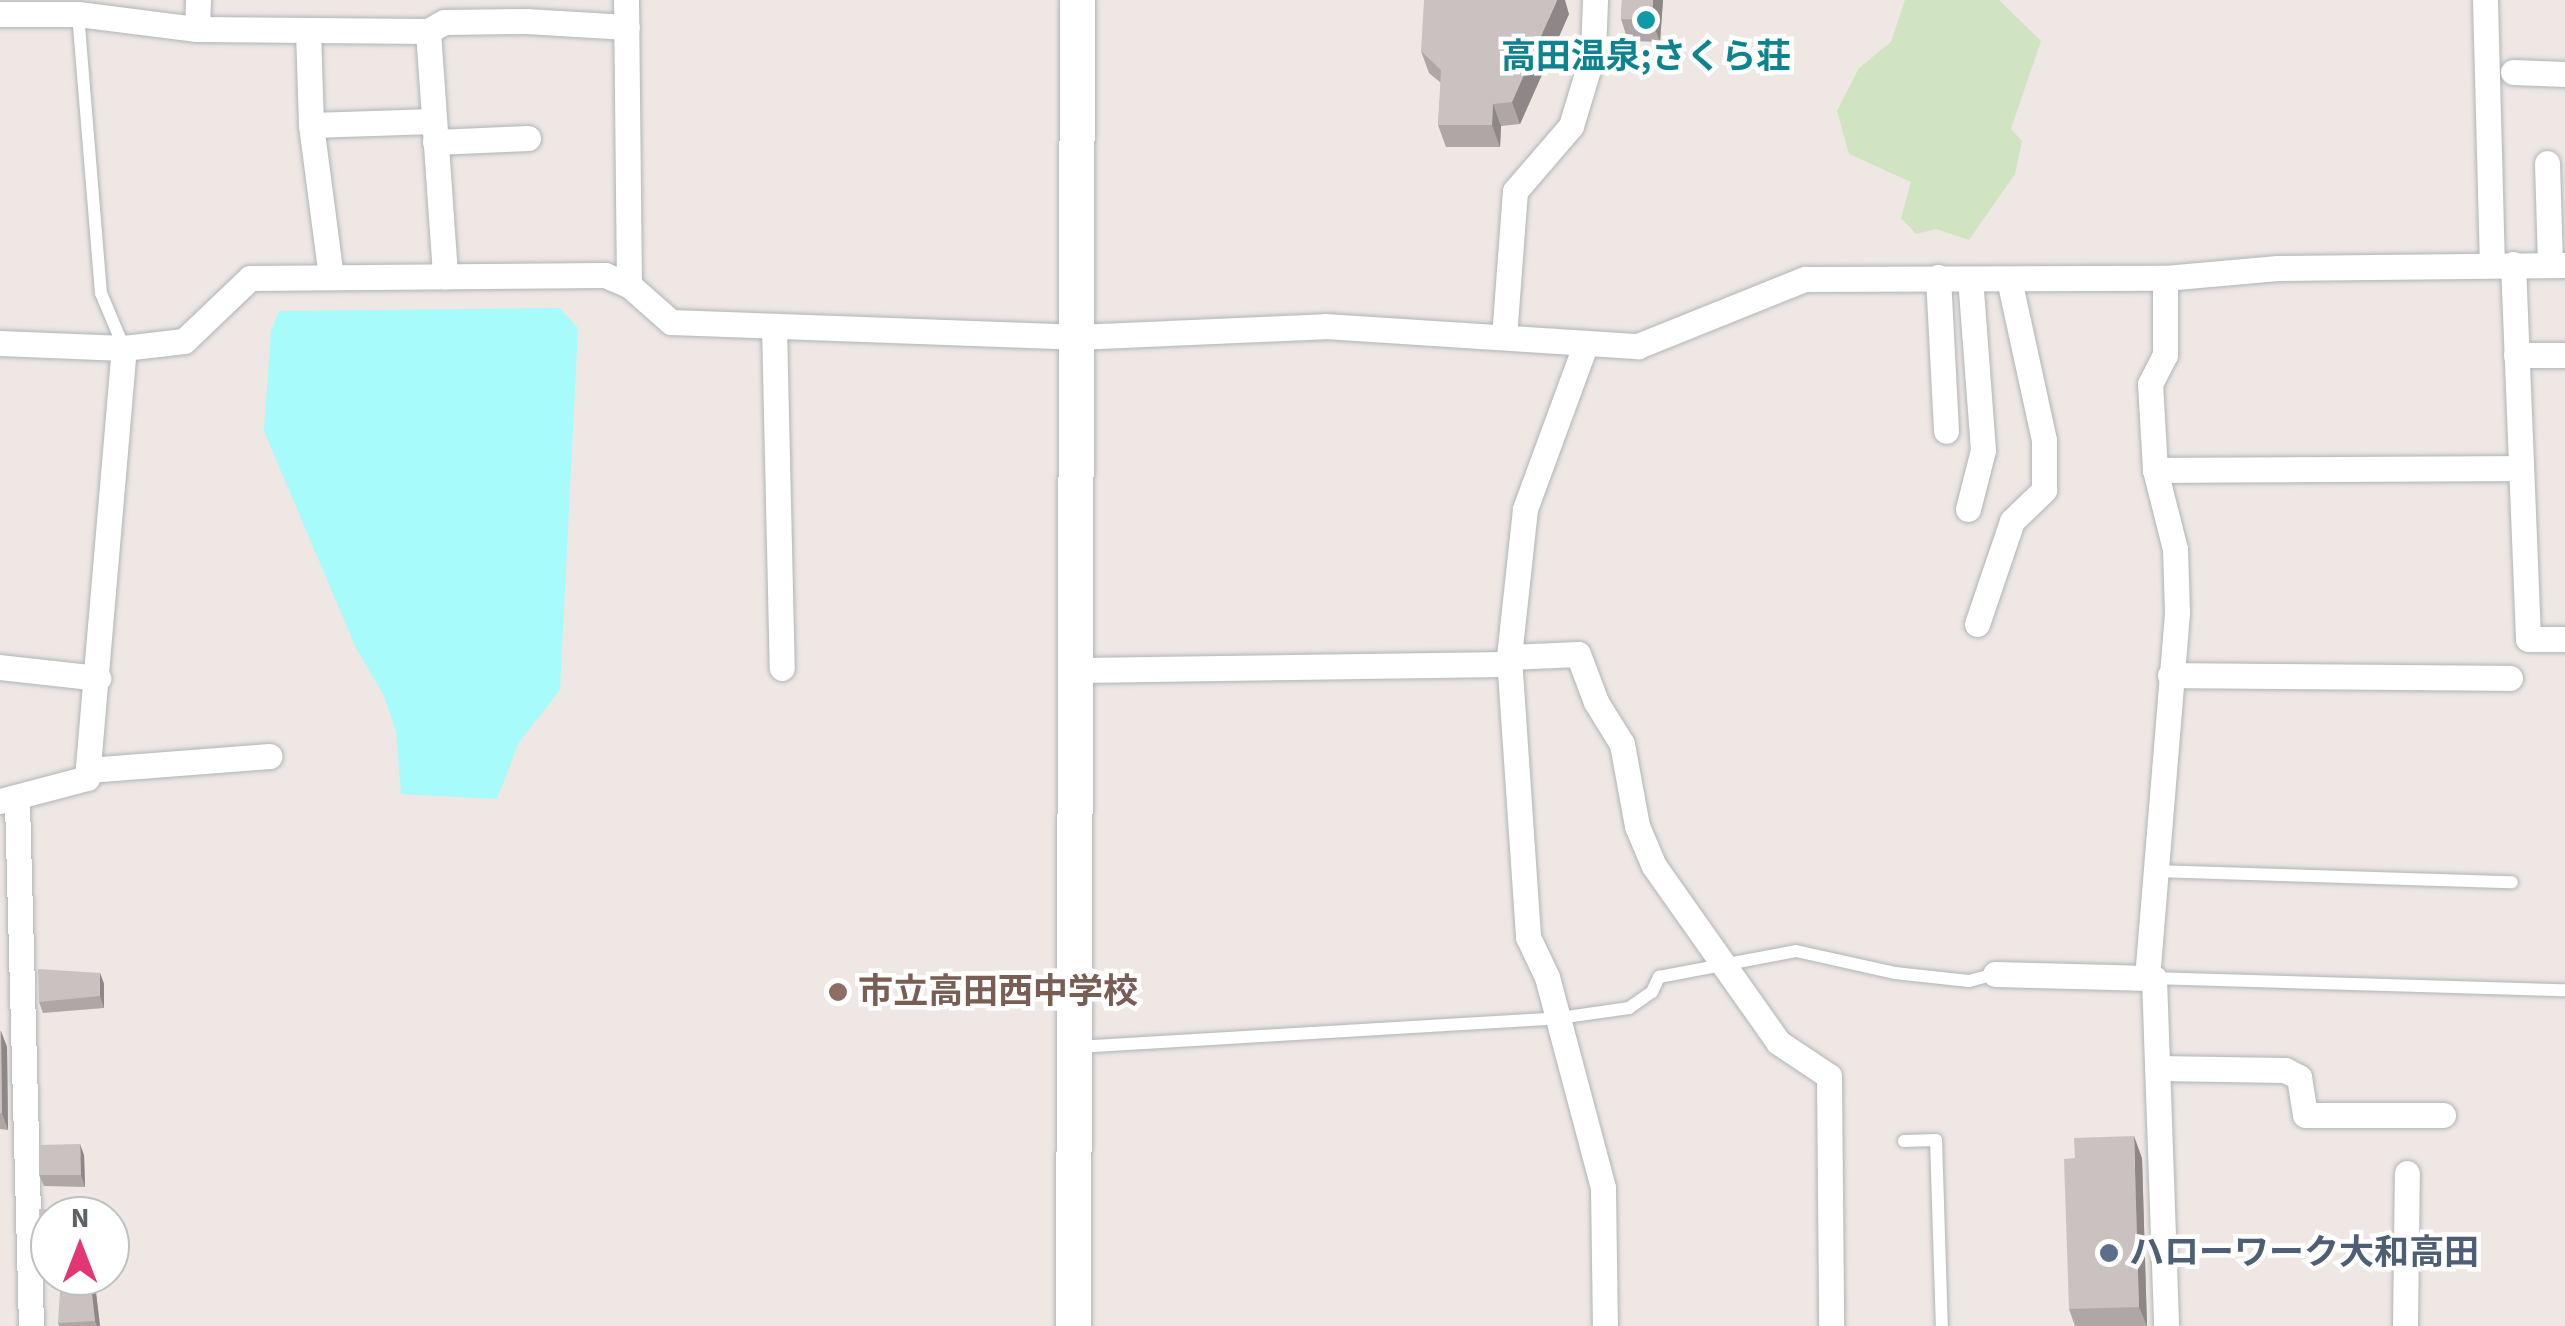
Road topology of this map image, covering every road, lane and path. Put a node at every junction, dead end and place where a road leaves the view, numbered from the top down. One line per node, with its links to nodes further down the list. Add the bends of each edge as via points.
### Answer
1 (198, 0): 9 (street)
2 (626, 0): 8 (street)
3 (1076, 0): 28 (street)
4 (1595, 0): 29 (street, via 1593,54 1571,126 1515,191)
5 (2485, 0): 18 (street)
6 (16, 8): 7 (street)
7 (78, 14): 9 (street); 32 (lane, via 101,293)
8 (626, 27): 11 (street, via 444,22); 26 (street)
9 (197, 29): 10 (street)
10 (308, 30): 11 (street); 14 (street)
11 (428, 32): 15 (street)
12 (2513, 72): 13 (street)
13 (2565, 74)
14 (312, 126): 15 (street); 20 (street)
15 (435, 132): 16 (street); 21 (street)
16 (528, 138)
17 (2547, 163): 19 (street)
18 (2503, 264): 19 (street); 24 (street, via 2278,268); 34 (street)
19 (2558, 265)
20 (331, 276): 21 (street); 32 (street, via 250,278 184,341)
21 (445, 276): 26 (street, via 605,274)
22 (1938, 277): 23 (street); 31 (street, via 1805,279 1638,346); 35 (street)
23 (1970, 278): 25 (street); 38 (street, via 1983,450)
24 (2165, 278): 25 (street); 37 (street, via 2165,355 2150,384)
25 (2010, 280): 39 (street, via 2044,440 2044,490 2012,521)
26 (628, 285): 27 (street, via 671,322)
27 (774, 326): 28 (street); 43 (street)
28 (1076, 336): 29 (street, via 1325,326); 44 (street)
29 (1504, 336): 31 (street)
30 (0, 343): 32 (street)
31 (1586, 344): 41 (street, via 1525,509)
32 (124, 348): 46 (street)
33 (2565, 354): 34 (street)
34 (2516, 355): 36 (street)
35 (1946, 430)
36 (2520, 468): 37 (street); 40 (street, via 2528,640)
37 (2155, 470): 45 (street, via 2175,549)
38 (1968, 510)
39 (1977, 624)
40 (2565, 639)
41 (1509, 660): 44 (street); 53 (street, via 1578,654 1622,744 1636,826 1654,866 1710,952); 57 (street, via 1528,936)
42 (0, 667): 46 (street)
43 (782, 668)
44 (1075, 670): 58 (street)
45 (2170, 675): 47 (street); 51 (street)
46 (98, 678): 49 (street)
47 (2510, 678)
48 (270, 756): 49 (street)
49 (88, 770): 50 (street, via 87,778)
50 (9, 802): 63 (street)
51 (2151, 871): 52 (lane); 55 (street)
52 (2512, 882)
53 (1728, 967): 54 (lane, via 1796,951 1895,973 1969,981); 57 (lane, via 1658,976 1652,992 1629,1008); 67 (street, via 1778,1042 1829,1076)
54 (1994, 974): 55 (street)
55 (2150, 978): 56 (lane); 59 (street)
56 (2565, 990)
57 (1559, 1018): 58 (lane); 66 (street, via 1604,1188)
58 (1074, 1048): 65 (street)
59 (2157, 1068): 60 (street, via 2285,1070 2299,1078 2305,1115); 69 (street)
60 (2443, 1115)
61 (1904, 1141): 68 (lane, via 1936,1140)
62 (2407, 1173): 70 (street)
63 (12, 1190): 64 (street)
64 (31, 1326)
65 (1073, 1326)
66 (1605, 1326)
67 (1831, 1326)
68 (1942, 1326)
69 (2166, 1326)
70 (2404, 1326)

